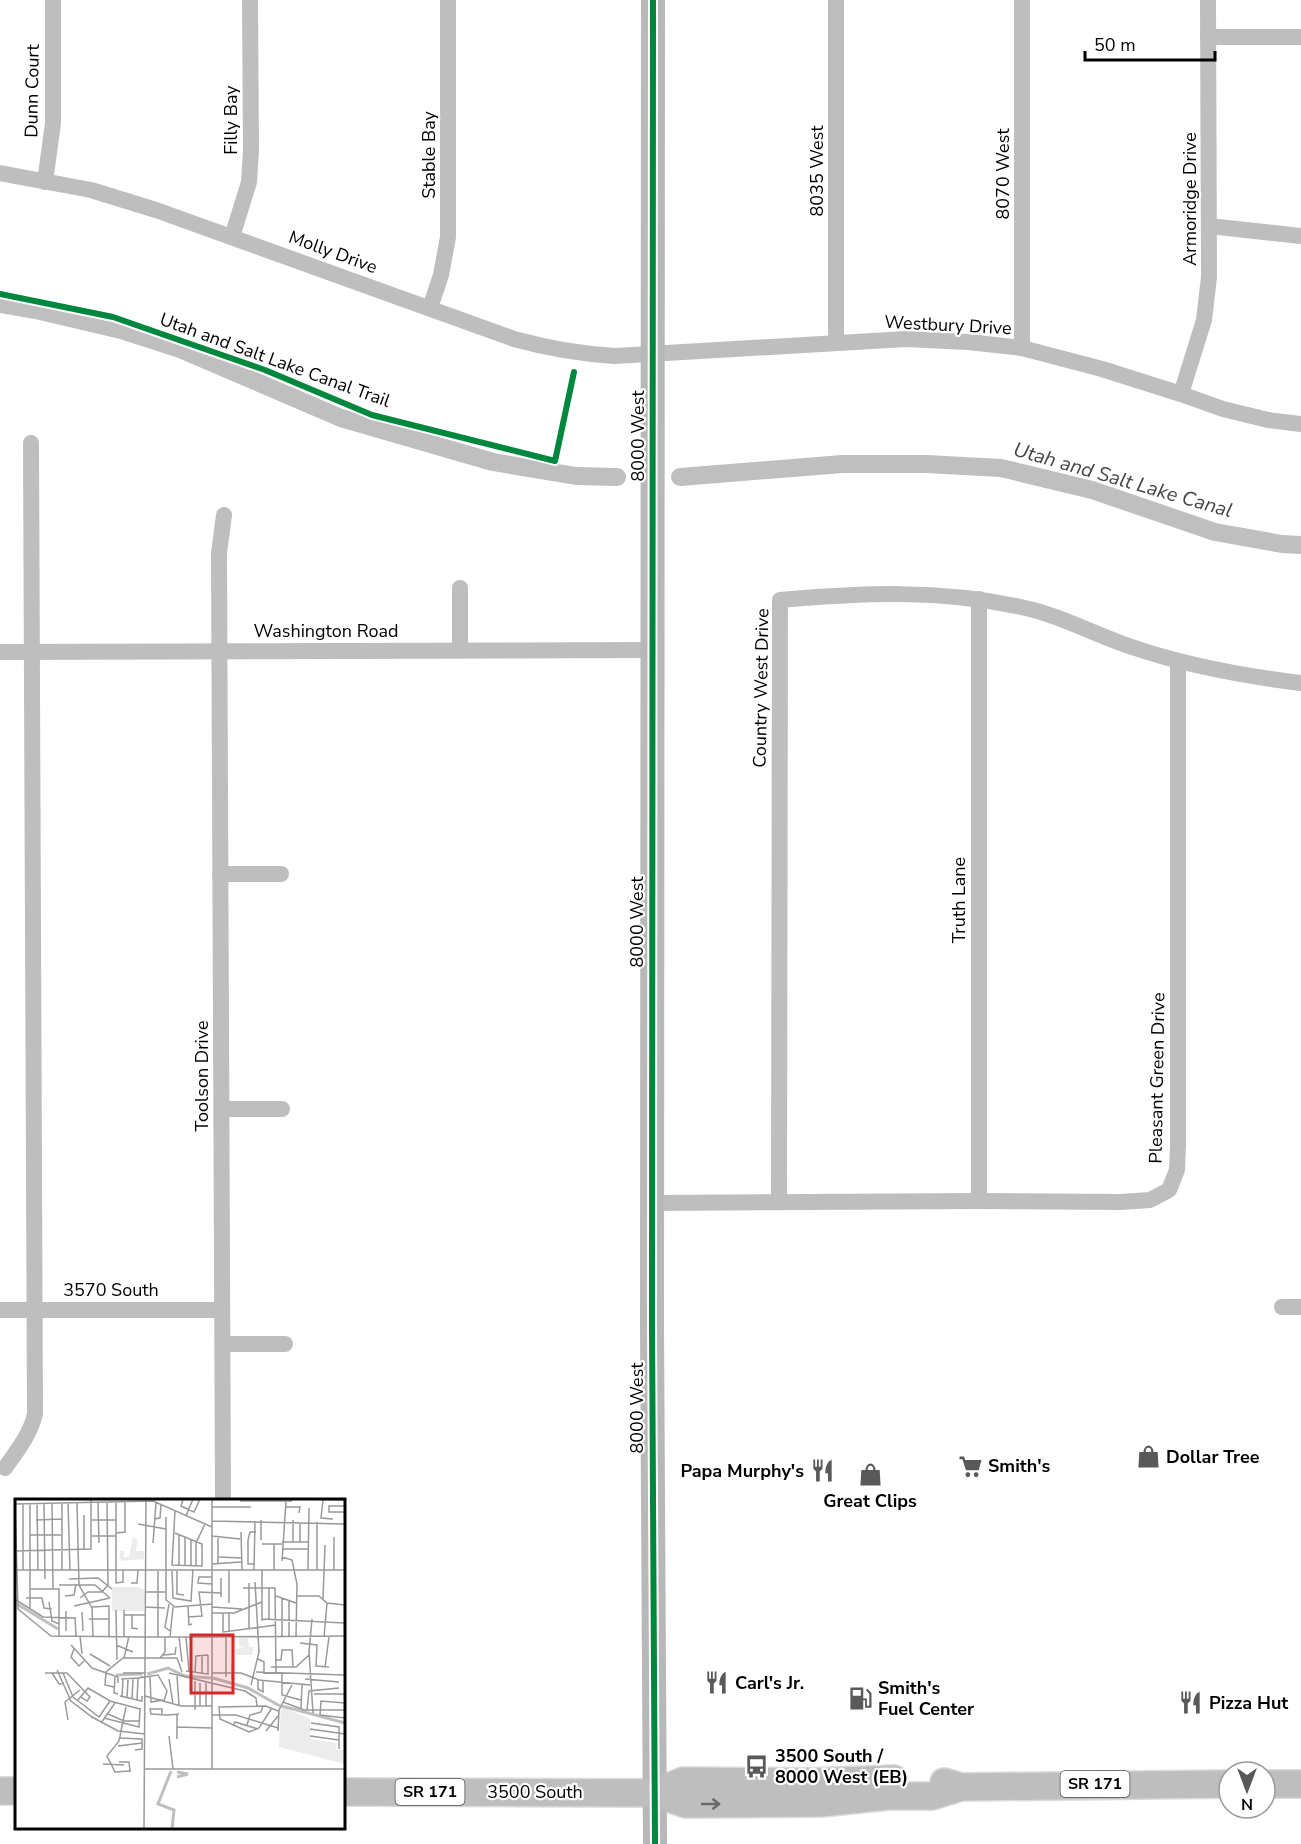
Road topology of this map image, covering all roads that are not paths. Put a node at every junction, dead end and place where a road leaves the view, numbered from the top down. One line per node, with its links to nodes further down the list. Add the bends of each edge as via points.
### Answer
1 (52, 0): 11 (street, Dunn Court, via 52,123)
2 (250, 0): 14 (street, Filly Bay, via 249,182)
3 (448, 0): 15 (street, Stable Bay, via 448,237)
4 (652, 0): 18 (street, 8000 West)
5 (836, 0): 16 (street, 8035 West)
6 (1022, 0): 17 (street, 8070 West)
7 (1208, 0): 9 (street, Armoridge Drive)
8 (1301, 37): 9 (street)
9 (1208, 38): 12 (street, Armoridge Drive)
10 (0, 173): 11 (street, Molly Drive)
11 (45, 182): 14 (street, Molly Drive, via 102,194)
12 (1209, 226): 13 (street); 19 (street, Armoridge Drive, via 1204,320)
13 (1301, 236)
14 (232, 237): 15 (street, Molly Drive)
15 (430, 308): 18 (street, Molly Drive, via 548,348 590,355)
16 (836, 343): 17 (street, Westbury Drive, via 906,339); 18 (street, Westbury Drive)
17 (1022, 348): 19 (street, Westbury Drive)
18 (654, 355): 26 (street, 8000 West)
19 (1181, 394): 20 (street, Westbury Drive, via 1223,409)
20 (1301, 424)
21 (31, 443): 29 (street)
22 (224, 516): 27 (street, Toolson Drive, via 219,553)
23 (460, 588): 25 (street)
24 (979, 599): 30 (street, Country West Drive, via 1051,616); 36 (street, Truth Lane); 37 (street, Country West Drive, via 894,593 780,600)
25 (460, 650): 26 (street, Washington Road); 27 (street, Washington Road)
26 (653, 650): 38 (street, 8000 West)
27 (220, 651): 29 (street, Washington Road); 32 (street, Toolson Drive)
28 (0, 652): 29 (street, Washington Road)
29 (32, 652): 42 (street)
30 (1178, 662): 31 (street, Country West Drive); 36 (street, Pleasant Green Drive, via 1177,1170 1169,1190 1150,1200)
31 (1301, 683)
32 (220, 874): 33 (street); 34 (street, Toolson Drive)
33 (281, 874)
34 (222, 1109): 35 (street); 43 (street, Toolson Drive)
35 (282, 1109)
36 (979, 1201): 37 (street, Pleasant Green Drive)
37 (779, 1202): 38 (street, Pleasant Green Drive)
38 (652, 1203): 52 (street, 8000 West)
39 (1282, 1307): 40 (street)
40 (1301, 1307)
41 (0, 1310): 42 (street, 3570 South)
42 (35, 1310): 43 (street, 3570 South); 46 (street, via 35,1414 32,1427)
43 (222, 1310): 44 (street, Toolson Drive)
44 (223, 1344): 45 (street); 47 (street, Toolson Drive)
45 (285, 1344)
46 (5, 1468)
47 (224, 1499)
48 (1217, 1784): 52 (main road, 3500 South / SR 171, via 961,1787 932,1779 682,1781)
49 (1277, 1784): 50 (main road)
50 (1301, 1784)
51 (345, 1792): 52 (main road, 3500 South / SR 171)
52 (654, 1793): 53 (street, 8000 West)
53 (655, 1844)

